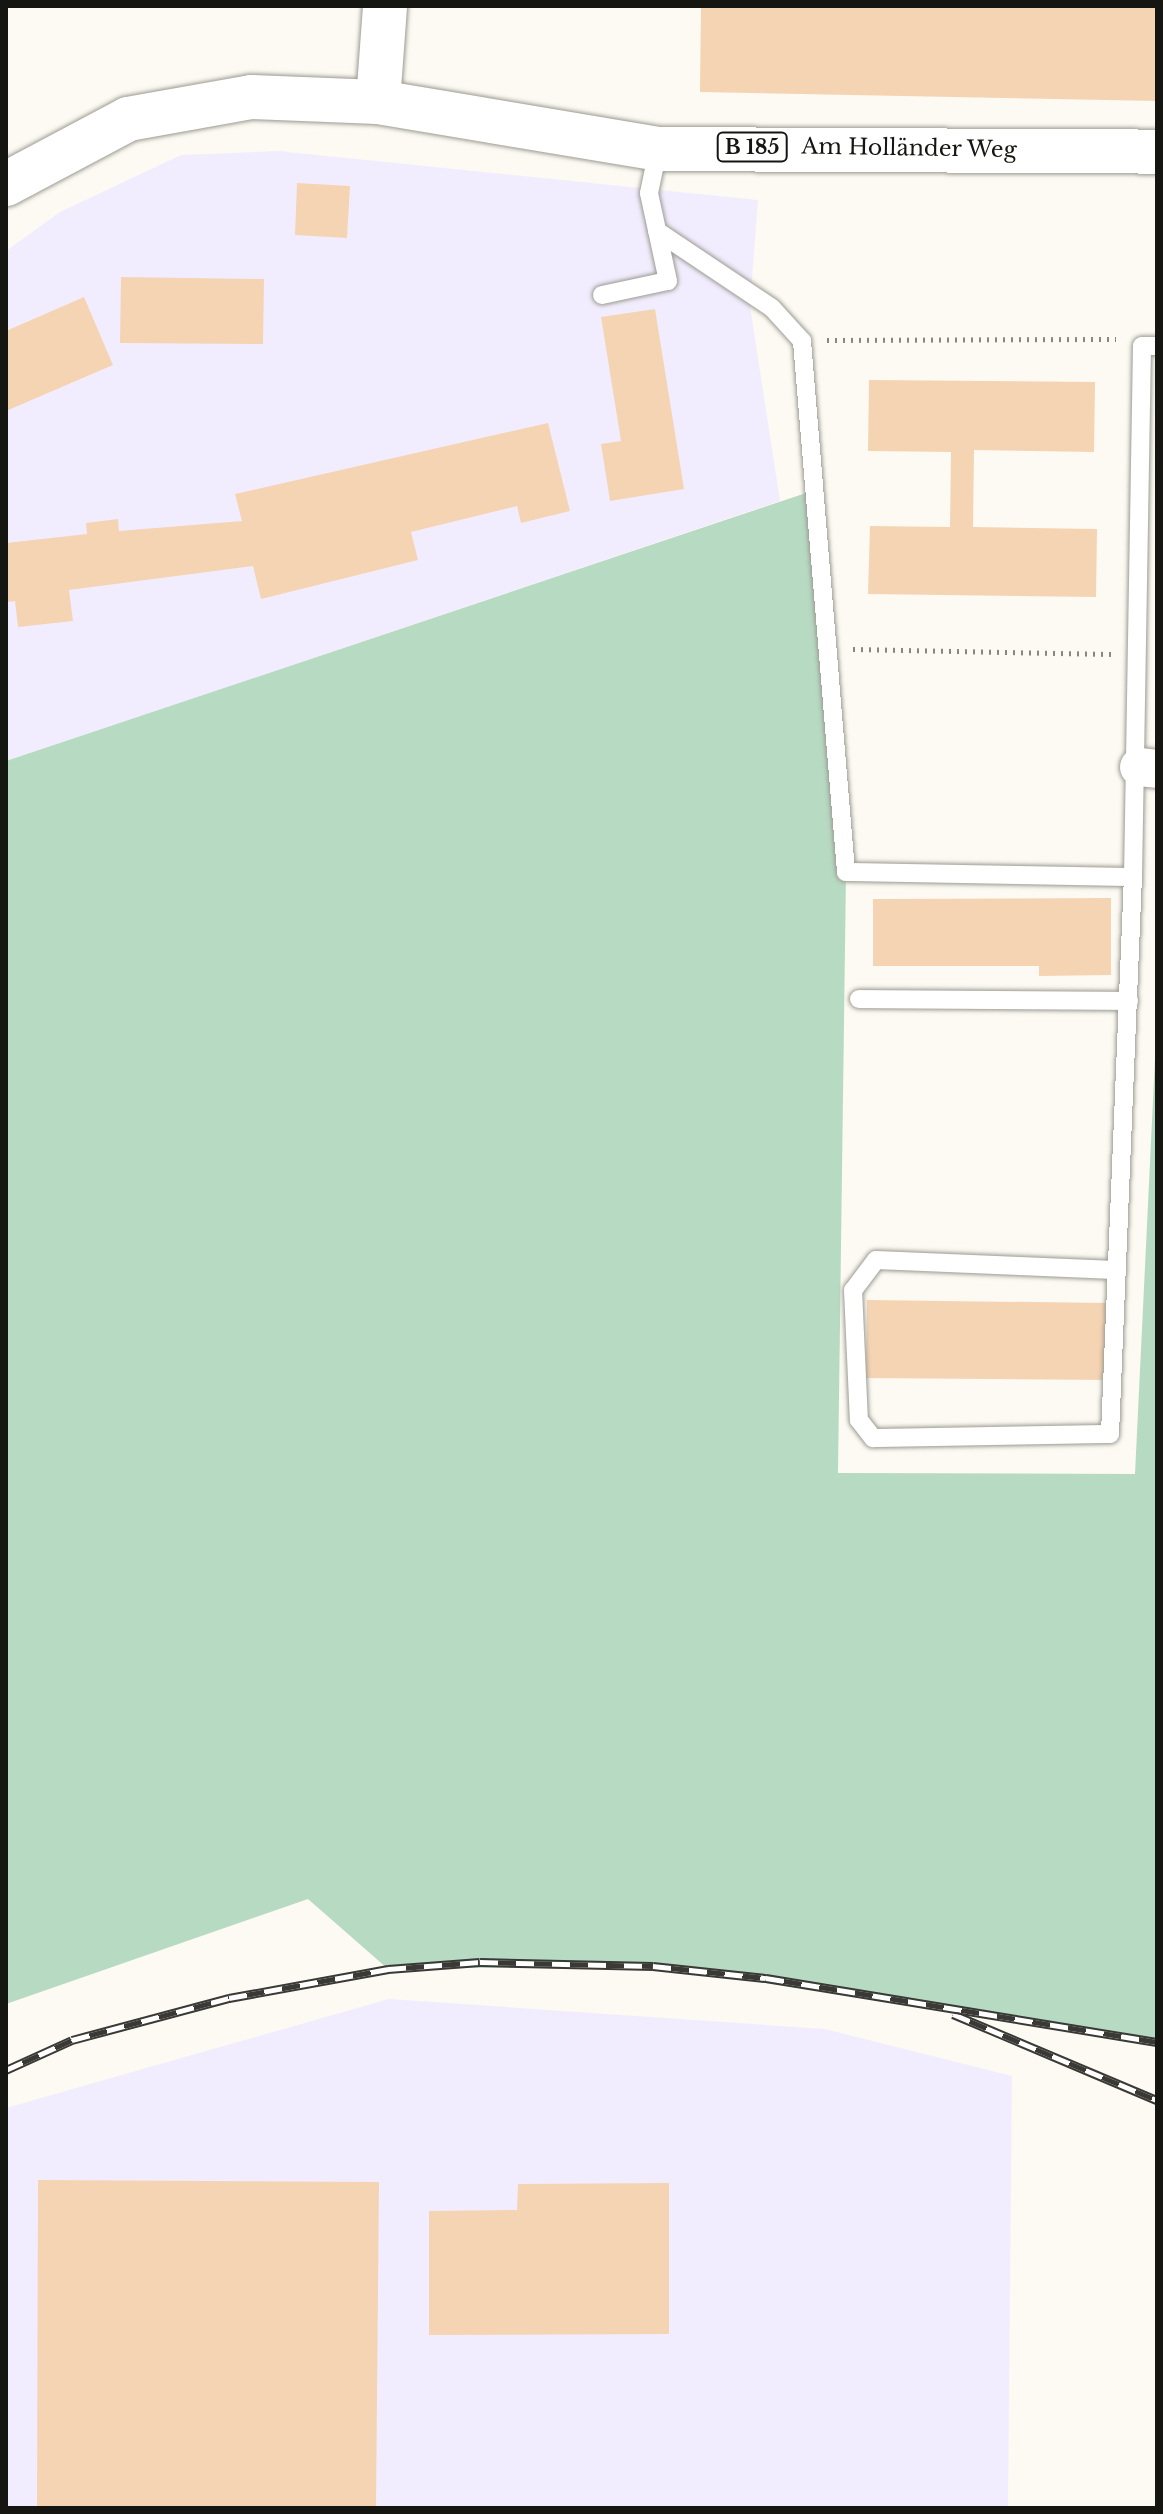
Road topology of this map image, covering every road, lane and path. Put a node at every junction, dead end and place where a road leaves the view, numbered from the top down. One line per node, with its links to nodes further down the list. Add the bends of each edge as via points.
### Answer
1 (385, 6): 2 (main road)
2 (378, 102): 3 (main road, Am Holländer Weg / B 185); 5 (main road, B 185, via 252,97 172,109 128,119)
3 (658, 149): 4 (main road, Am Holländer Weg / B 185); 6 (lane, via 649,193)
4 (1157, 152)
5 (6, 184)
6 (657, 231): 7 (lane, via 668,281); 8 (lane, via 772,308)
7 (602, 295)
8 (802, 341): 9 (path, via 1098,334); 10 (lane)
9 (1149, 346): 11 (lane)
10 (828, 648): 11 (path); 13 (lane, via 846,872)
11 (1140, 655): 12 (lane)
12 (1148, 768): 13 (lane)
13 (1133, 877): 15 (lane)
14 (859, 999): 15 (lane)
15 (1129, 1001): 16 (lane)
16 (1115, 1270): 16 (lane, via 1110,1434 873,1438 859,1420 853,1290 876,1260)

